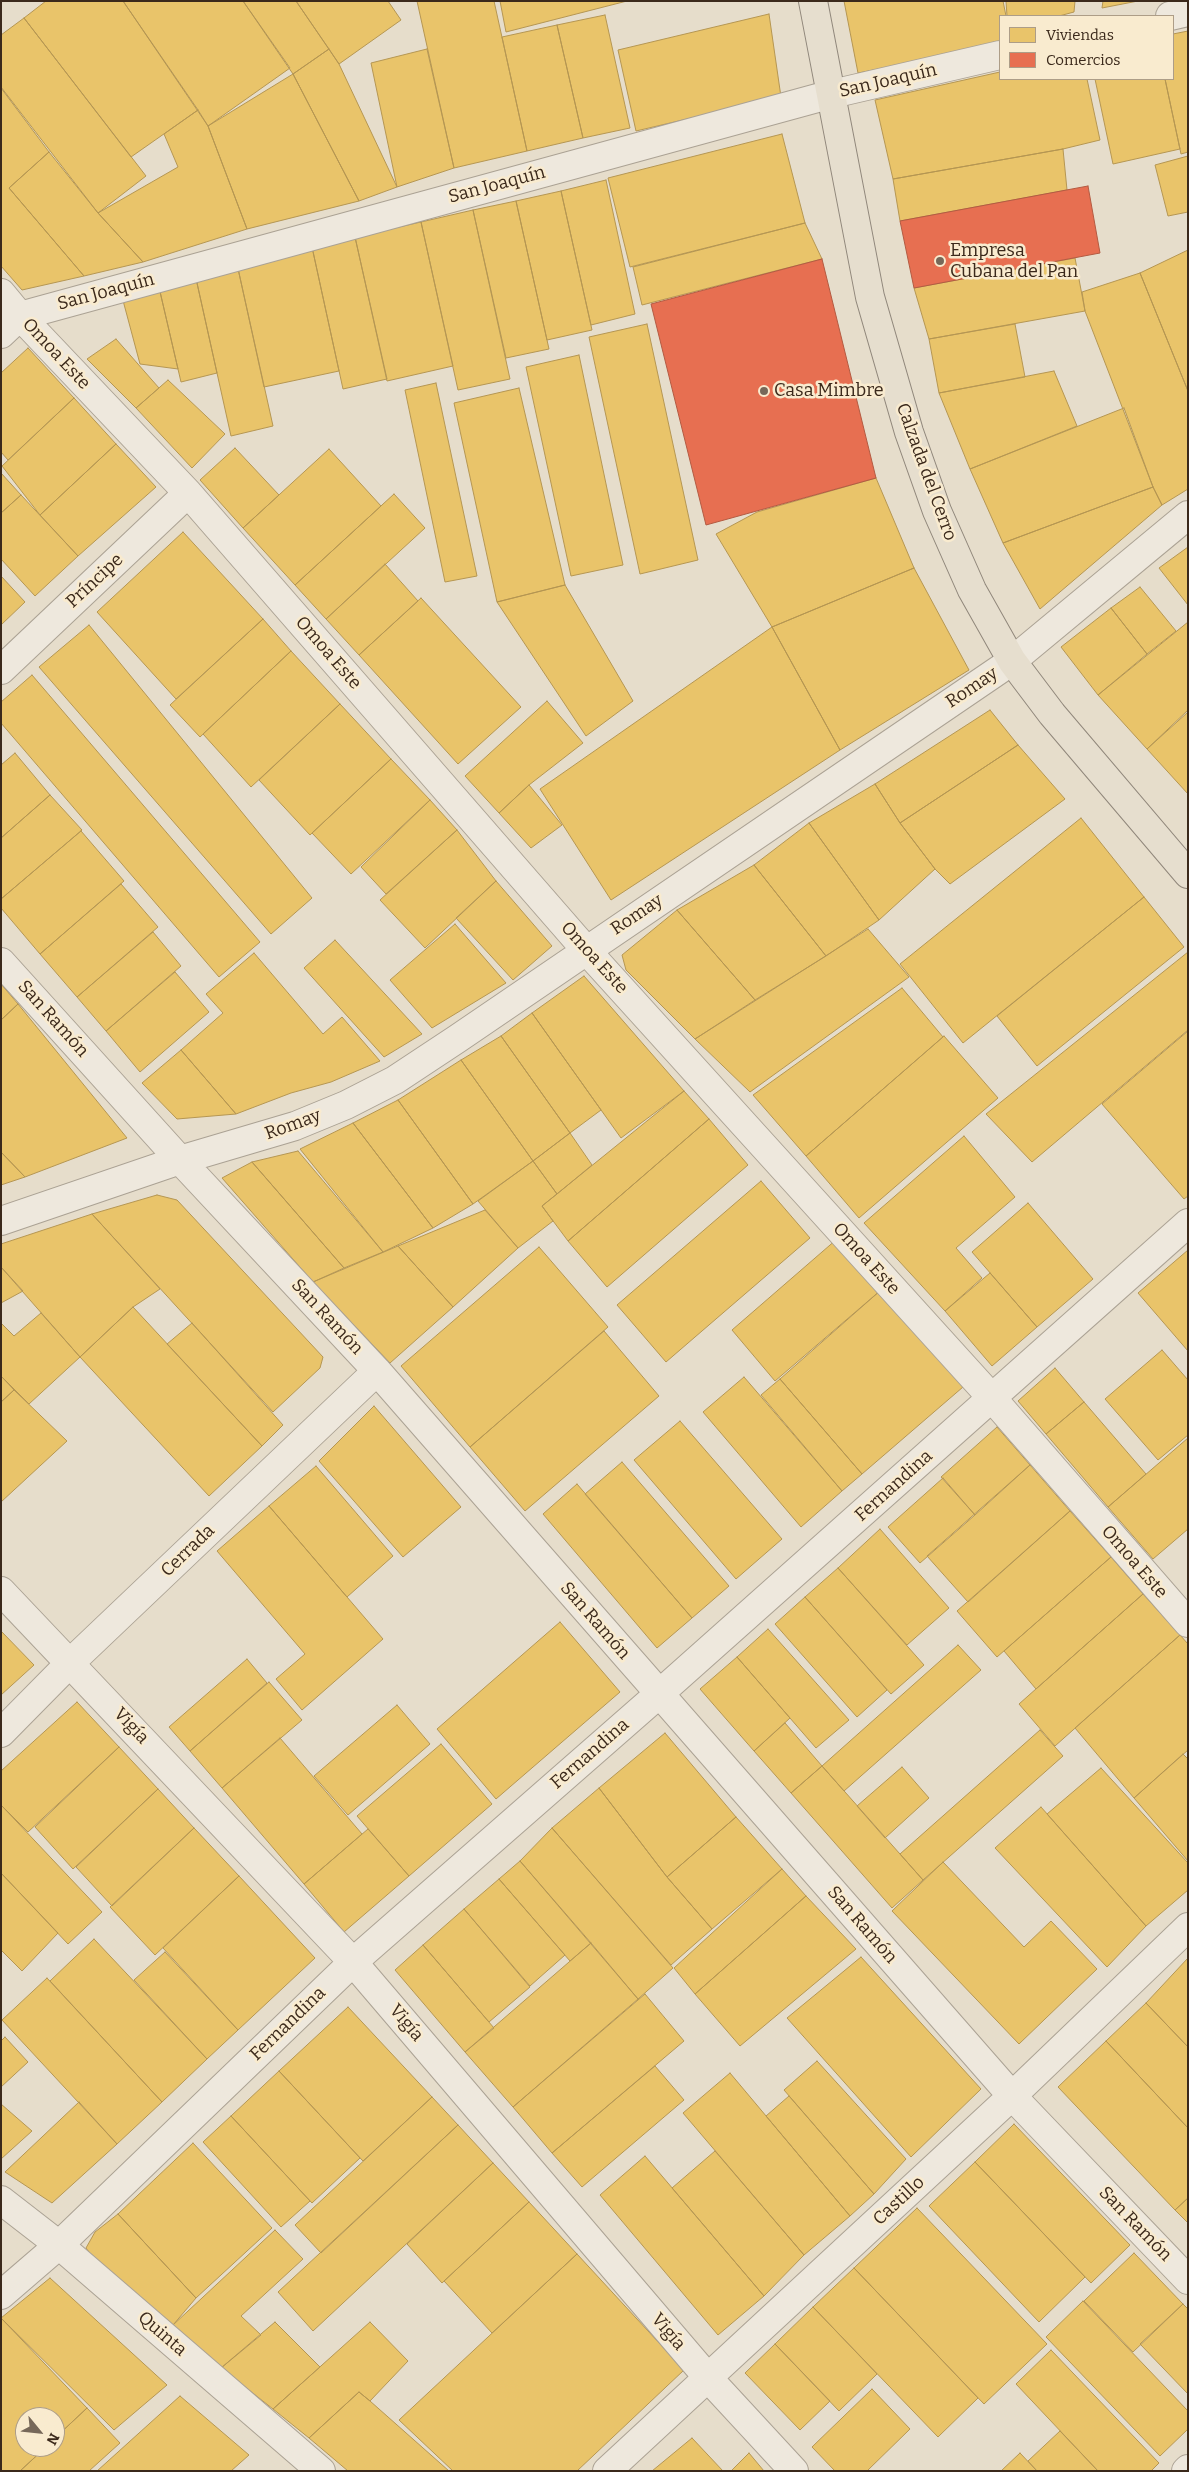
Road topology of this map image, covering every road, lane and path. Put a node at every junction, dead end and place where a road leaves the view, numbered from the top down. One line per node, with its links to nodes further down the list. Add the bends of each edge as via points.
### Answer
1 (813, 1): 7 (main road, Calzada del Cerro)
2 (1168, 1): 4 (street)
3 (1188, 12): 5 (street)
4 (1169, 15)
5 (1174, 15)
6 (999, 55): 7 (street, San Joaquín)
7 (832, 94): 9 (street, San Joaquín); 12 (main road, Calzada del Cerro, via 870,297 909,432 937,511 972,590)
8 (1, 293): 9 (street, Omoa Este)
9 (11, 325): 10 (street, Omoa Este)
10 (188, 493): 13 (street, Príncipe); 15 (street, Omoa Este)
11 (1188, 515): 12 (street, Romay)
12 (1012, 661): 14 (main road, Calzada del Cerro, via 1052,714); 15 (street, Romay)
13 (1, 670)
14 (1188, 874)
15 (586, 950): 17 (street, Romay, via 395,1080 295,1126); 21 (street, Omoa Este)
16 (1, 962): 17 (street, San Ramón)
17 (180, 1160): 18 (street, Romay); 20 (street, San Ramón)
18 (1, 1221)
19 (1188, 1223): 21 (street, Fernandina)
20 (377, 1371): 24 (street, Cerrada); 25 (street, San Ramón)
21 (992, 1398): 23 (street, Omoa Este); 25 (street, Fernandina)
22 (1, 1591): 24 (street, Vigía)
23 (1188, 1623)
24 (70, 1663): 26 (street, Cerrada); 28 (street, Vigía)
25 (659, 1694): 28 (street, Fernandina); 29 (street, San Ramón)
26 (1, 1733)
27 (1188, 1928): 29 (street, Castillo)
28 (353, 1962): 31 (street, Fernandina); 34 (street, Vigía)
29 (1012, 2096): 32 (street, San Ramón); 34 (street, Castillo)
30 (1, 2200): 31 (street, Quinta)
31 (59, 2245): 33 (street, Fernandina); 35 (street, Quinta)
32 (1188, 2280)
33 (1, 2295)
34 (709, 2379): 36 (street, Castillo); 37 (street, Vigía)
35 (321, 2471)
36 (608, 2471)
37 (794, 2471)

